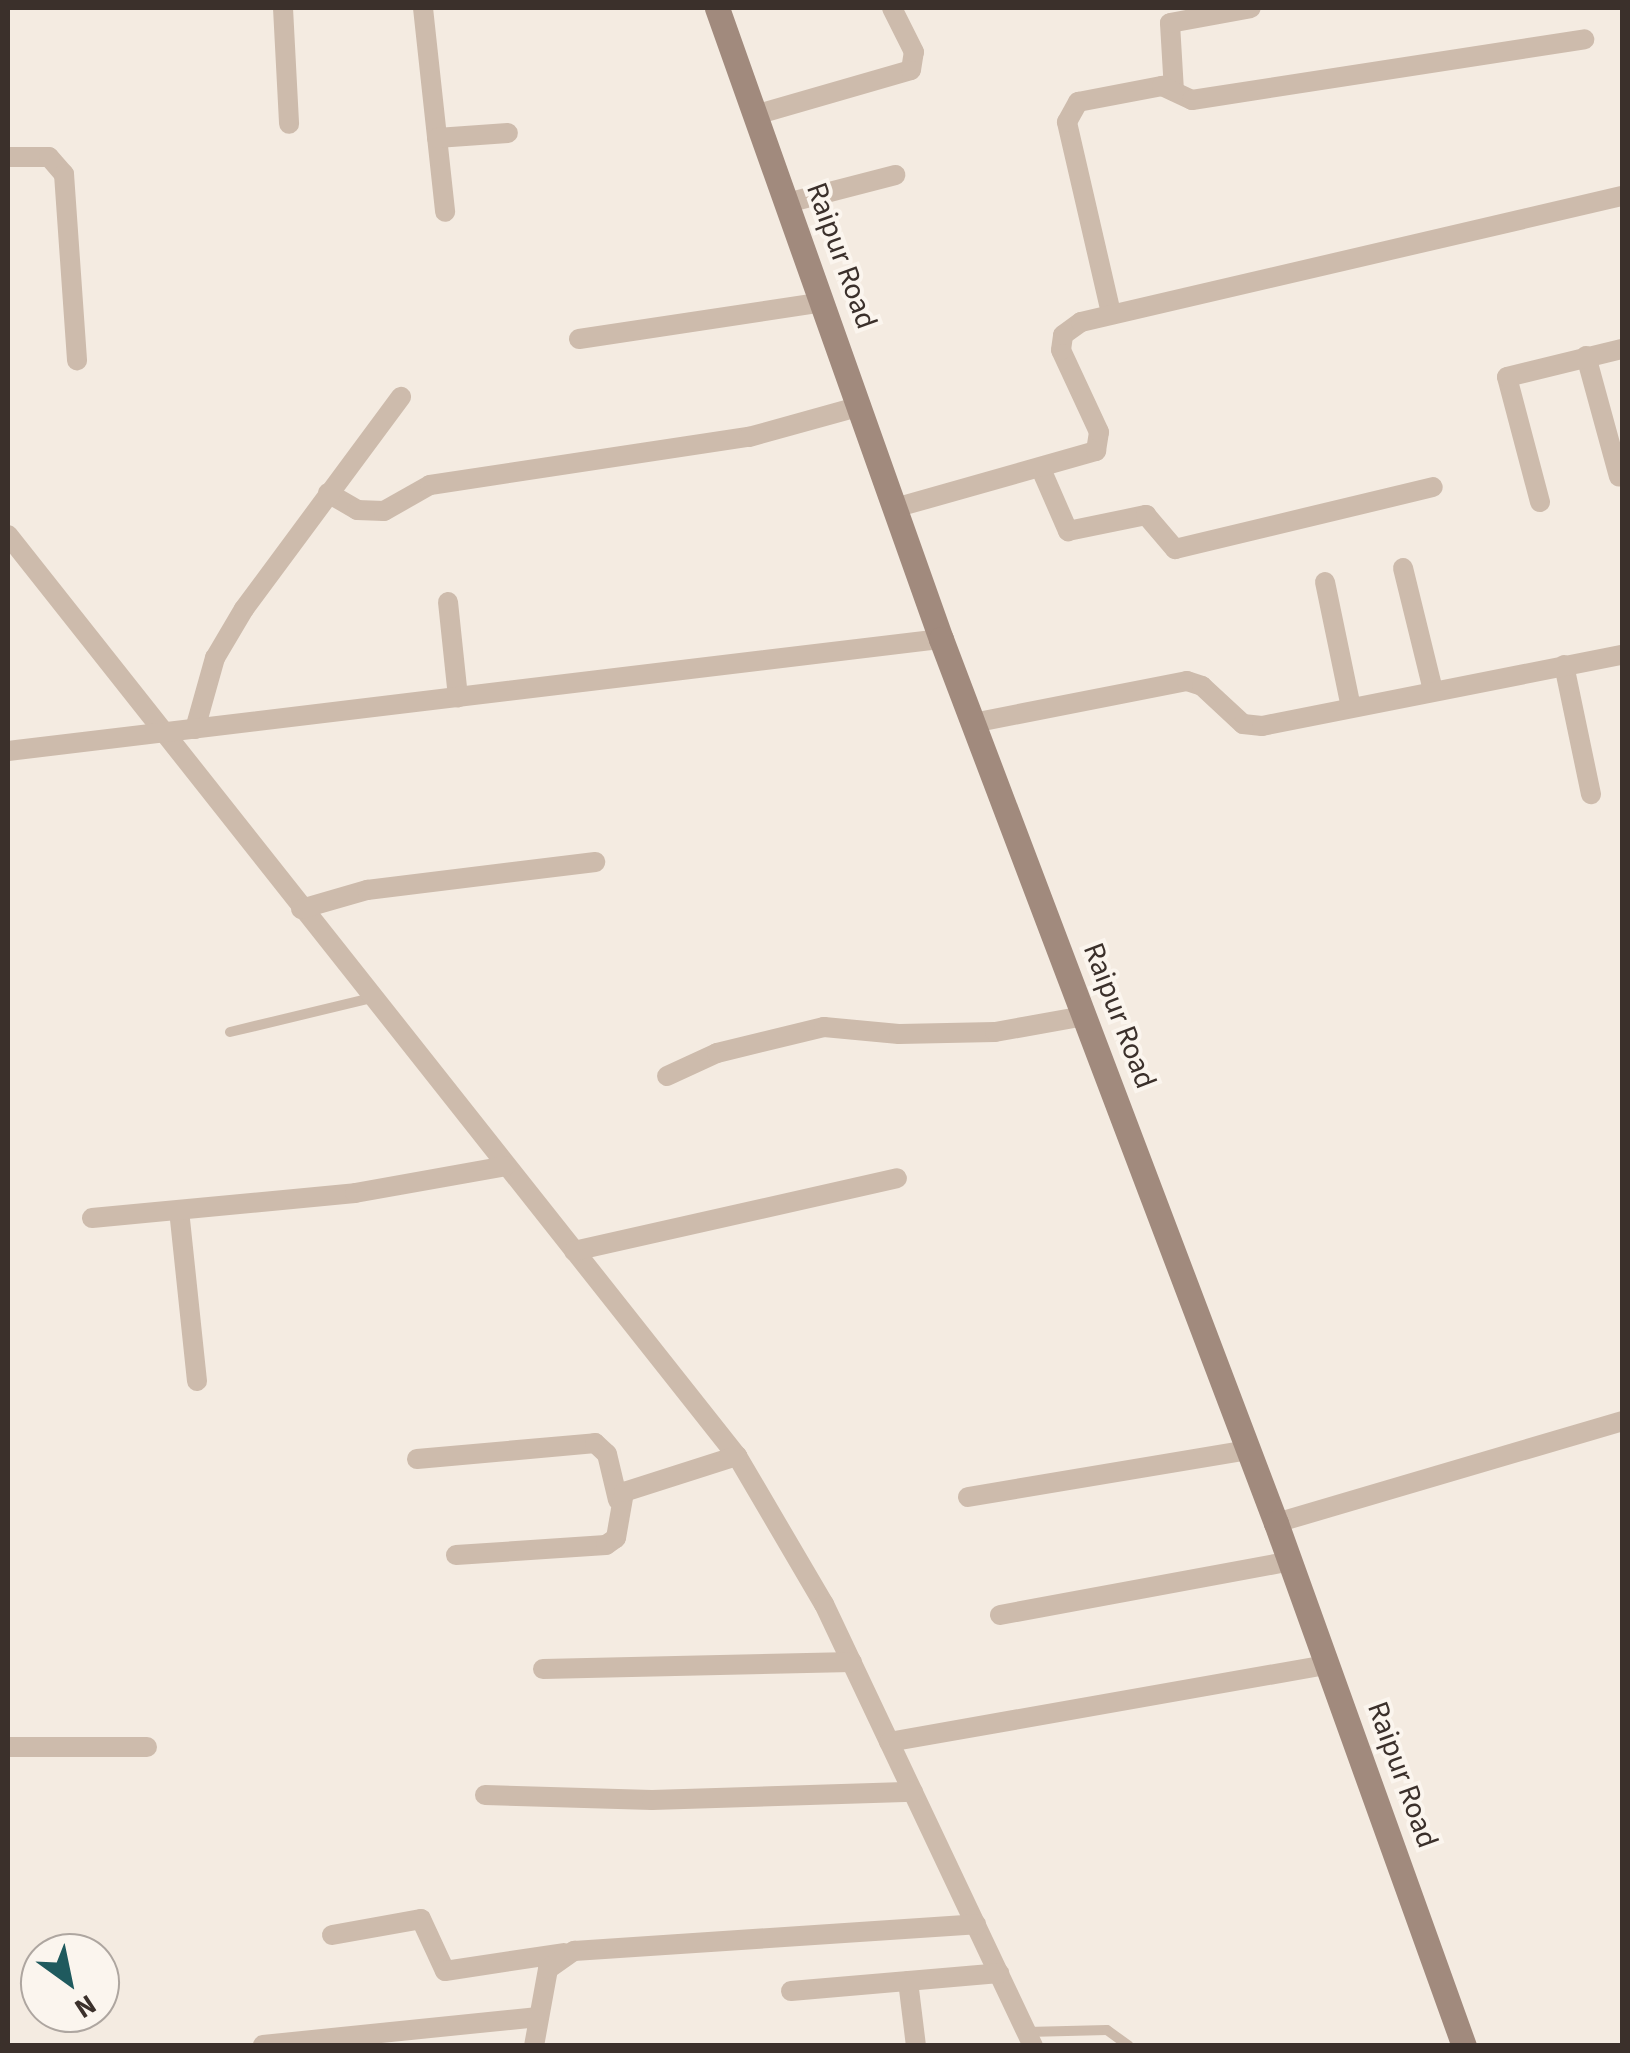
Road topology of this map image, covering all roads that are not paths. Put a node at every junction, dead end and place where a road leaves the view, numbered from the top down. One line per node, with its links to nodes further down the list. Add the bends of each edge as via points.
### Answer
1 (283, 8): 9 (street)
2 (422, 8): 11 (street)
3 (717, 8): 8 (main road, Raipur Road)
4 (892, 8): 8 (street, via 914,52 911,70)
5 (1251, 8): 7 (street, via 1170,23)
6 (1584, 39): 7 (street, via 1192,100)
7 (1174, 91): 18 (street, via 1162,86 1106,93 1078,102 1067,115)
8 (755, 115): 15 (main road, Raipur Road)
9 (289, 124)
10 (508, 133): 11 (street)
11 (437, 138): 16 (street)
12 (8, 157): 22 (street, via 48,158 64,174)
13 (895, 175): 15 (street)
14 (1622, 196): 18 (street)
15 (787, 203): 17 (main road, Raipur Road)
16 (445, 212)
17 (823, 302): 19 (street); 24 (main road, Raipur Road)
18 (1111, 313): 25 (street, via 1081,322 1061,342 1099,445 1083,459)
19 (578, 339)
20 (1622, 349): 21 (street)
21 (1586, 356): 26 (street); 29 (street, via 1507,377)
22 (77, 361)
23 (401, 397): 28 (street)
24 (861, 406): 28 (street, via 749,437 430,485 384,511 357,510); 30 (main road, Raipur Road)
25 (1041, 469): 27 (street, via 1068,532 1146,515 1180,549); 30 (street)
26 (1619, 477)
27 (1434, 487)
28 (328, 492): 42 (street, via 224,640)
29 (1540, 502)
30 (898, 507): 35 (main road, Raipur Road)
31 (8, 535): 43 (street)
32 (1403, 568): 38 (street)
33 (1325, 582): 40 (street)
34 (448, 602): 39 (street)
35 (942, 638): 39 (street); 41 (main road, Raipur Road)
36 (1622, 654): 37 (street)
37 (1564, 664): 38 (street); 45 (street)
38 (1433, 690): 40 (street)
39 (458, 697): 42 (street)
40 (1351, 707): 41 (street, via 1251,726 1233,718 1202,686 1178,681)
41 (974, 723): 49 (main road, Raipur Road)
42 (195, 729): 43 (street)
43 (162, 733): 44 (street); 47 (street)
44 (8, 751)
45 (1592, 794)
46 (595, 862): 47 (street, via 367,890)
47 (302, 909): 48 (street)
48 (372, 998): 50 (lane); 52 (street)
49 (1084, 1016): 51 (street, via 995,1032 824,1027 716,1053); 59 (main road, Raipur Road)
50 (230, 1032)
51 (668, 1076)
52 (506, 1166): 54 (street, via 355,1193); 56 (street)
53 (897, 1178): 56 (street)
54 (179, 1210): 55 (street); 57 (street)
55 (92, 1218)
56 (574, 1252): 60 (street)
57 (197, 1381)
58 (1622, 1421): 64 (street)
59 (1248, 1450): 62 (street); 64 (main road, Raipur Road)
60 (737, 1456): 63 (street, via 632,1488); 68 (street)
61 (417, 1459): 63 (street, via 595,1442 606,1454)
62 (968, 1497)
63 (618, 1500): 65 (street, via 616,1538 606,1545)
64 (1276, 1523): 66 (main road, Raipur Road)
65 (456, 1555)
66 (1290, 1561): 67 (street); 69 (main road, Raipur Road)
67 (1000, 1615)
68 (852, 1662): 70 (street); 71 (street)
69 (1328, 1666): 71 (street); 88 (main road, Raipur Road)
70 (543, 1670)
71 (890, 1742): 74 (street)
72 (146, 1746): 73 (street)
73 (8, 1747)
74 (913, 1792): 75 (street, via 652,1800); 76 (street)
75 (485, 1795)
76 (976, 1924): 78 (street); 79 (street)
77 (332, 1935): 78 (street, via 422,1919 446,1971)
78 (566, 1953): 82 (street, via 548,1969)
79 (999, 1973): 80 (street); 83 (street)
80 (908, 1981): 81 (street); 86 (street)
81 (791, 1991)
82 (540, 2017): 84 (street); 85 (street)
83 (1030, 2039): 87 (lane, via 1107,2030)
84 (263, 2045)
85 (534, 2046)
86 (916, 2046)
87 (1128, 2046)
88 (1464, 2046)

